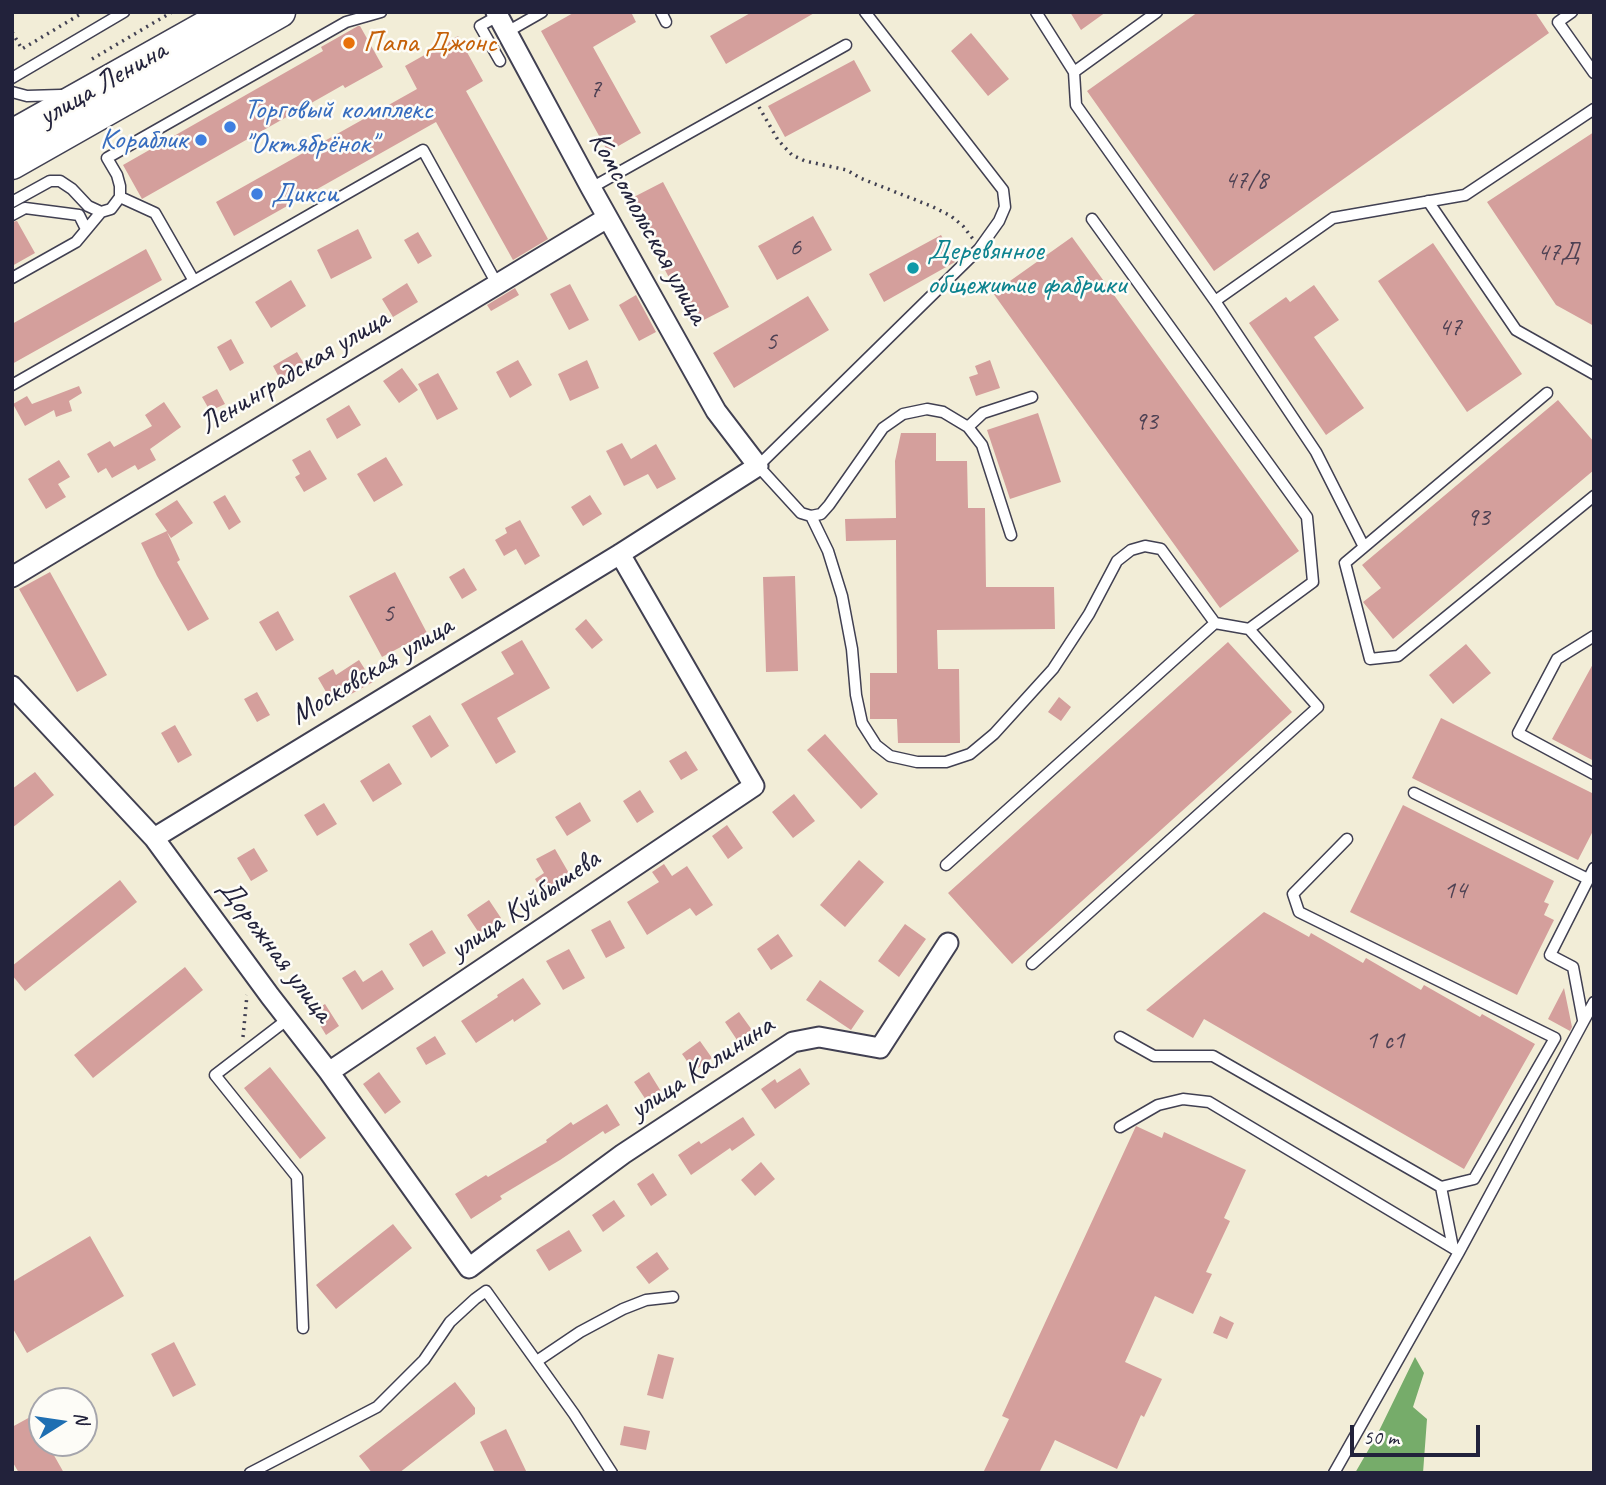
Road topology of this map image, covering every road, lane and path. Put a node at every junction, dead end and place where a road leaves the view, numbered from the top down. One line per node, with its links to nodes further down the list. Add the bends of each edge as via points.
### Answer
1 (84, 12): 13 (path, via 22,49)
2 (124, 12): 19 (lane)
3 (172, 12): 15 (path)
4 (231, 12): 20 (main road, улица Ленина)
5 (280, 12): 25 (main road, улица Ленина)
6 (381, 12): 27 (lane, via 346,22 107,158 117,175)
7 (542, 12): 12 (lane)
8 (865, 12): 35 (lane, via 1003,190 1005,207 999,221)
9 (1036, 12): 17 (lane)
10 (1157, 12): 17 (lane)
11 (1572, 12): 18 (lane, via 1558,22)
12 (500, 20): 16 (lane, via 480,26); 26 (street, Комсомольская улица)
13 (12, 32)
14 (846, 45): 22 (lane)
15 (92, 59)
16 (500, 61)
17 (1074, 72): 39 (lane, via 1076,105)
18 (1594, 73)
19 (12, 78)
20 (92, 89): 21 (lane, via 51,96); 24 (main road, улица Ленина)
21 (12, 92)
22 (753, 97): 26 (lane); 35 (path, via 792,155 847,170 931,206 963,226)
23 (1594, 109): 28 (lane, via 1465,195)
24 (12, 135)
25 (12, 164)
26 (591, 188): 32 (street, Комсомольская улица)
27 (120, 197): 30 (lane, via 111,209); 37 (lane, via 155,213)
28 (1428, 201): 39 (lane, via 1332,218); 40 (lane, via 1516,330)
29 (12, 202): 30 (lane, via 50,181 61,181)
30 (101, 212): 34 (lane)
31 (12, 215): 34 (lane, via 25,208 79,215)
32 (607, 218): 38 (street, Ленинградская улица); 45 (street, Комсомольская улица, via 716,411)
33 (1092, 219): 53 (lane, via 1307,517 1313,582)
34 (86, 229): 36 (lane, via 76,242)
35 (977, 245): 45 (lane)
36 (12, 278)
37 (194, 281): 38 (lane, via 423,150); 41 (lane)
38 (497, 284): 51 (street, Ленинградская улица)
39 (1215, 301): 49 (lane, via 1316,452)
40 (1594, 374)
41 (12, 385)
42 (1547, 393): 49 (lane)
43 (1032, 397): 44 (lane, via 983,413)
44 (968, 427): 47 (lane, via 935,410 903,414 883,428 821,514); 48 (lane, via 982,445)
45 (758, 466): 47 (lane, via 801,513); 50 (street, Московская улица)
46 (1594, 496): 49 (lane, via 1398,656 1370,659 1345,563)
47 (811, 516): 52 (lane, via 842,596 862,723 876,745 890,756 946,762 970,754 994,734 1053,669 1090,614 1117,561 1131,550 1145,546 1161,549)
48 (1011, 535)
49 (1364, 547)
50 (620, 554): 58 (street, Московская улица); 71 (street, улица Куйбышева, via 754,786)
51 (12, 577)
52 (1214, 624): 53 (lane); 60 (lane)
53 (1249, 629): 64 (lane, via 1318,707)
54 (1594, 636): 56 (lane, via 1557,659 1518,733)
55 (12, 686): 58 (street, Дорожная улица)
56 (1594, 774)
57 (1414, 793): 62 (lane)
58 (154, 838): 67 (street, Дорожная улица)
59 (1347, 839): 73 (lane, via 1293,894 1299,912 1555,1038 1474,1179)
60 (946, 865)
61 (1594, 868): 62 (lane)
62 (1588, 879): 68 (lane, via 1550,955 1573,967)
63 (948, 943): 75 (street, улица Калинина, via 880,1048 819,1037 793,1042 623,1154)
64 (1032, 964)
65 (247, 994): 70 (path)
66 (1594, 1002): 68 (lane)
67 (288, 1019): 70 (lane); 71 (street, Дорожная улица)
68 (1583, 1021): 74 (lane)
69 (1120, 1037): 73 (lane, via 1154,1056 1213,1056)
70 (241, 1056): 77 (lane, via 215,1075 297,1177)
71 (329, 1072): 75 (street, Дорожная улица)
72 (1120, 1128): 74 (lane, via 1158,1105 1183,1099 1209,1102)
73 (1441, 1187): 74 (lane)
74 (1456, 1250): 81 (lane)
75 (469, 1268)
76 (673, 1297): 78 (lane, via 623,1309)
77 (303, 1328)
78 (537, 1361): 79 (lane, via 486,1292 450,1322 424,1360 377,1407); 80 (lane)
79 (250, 1473)
80 (612, 1473)
81 (1334, 1473)

